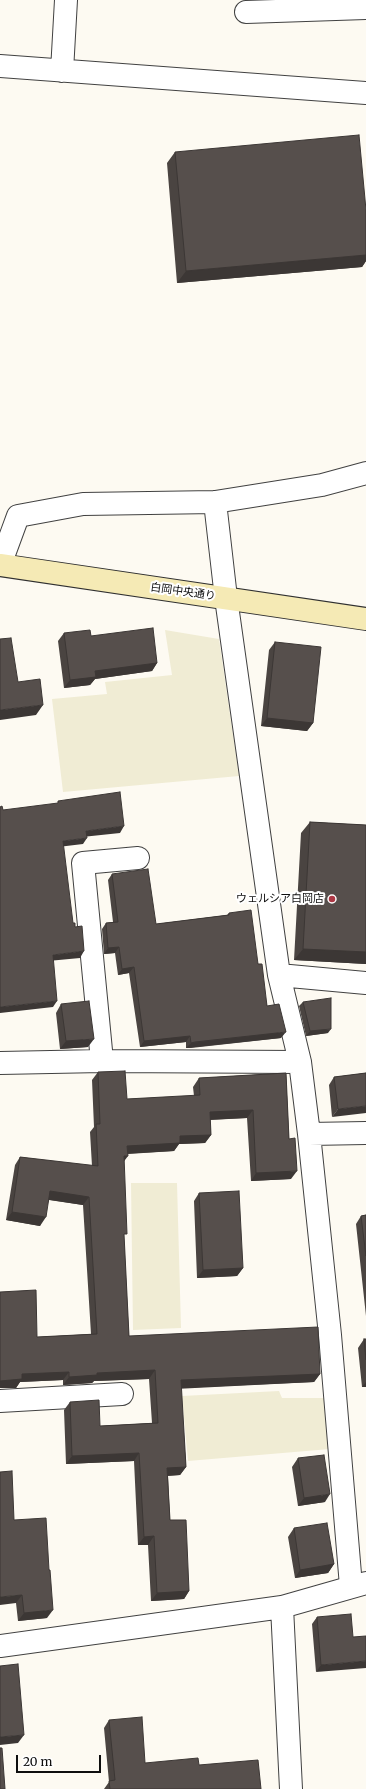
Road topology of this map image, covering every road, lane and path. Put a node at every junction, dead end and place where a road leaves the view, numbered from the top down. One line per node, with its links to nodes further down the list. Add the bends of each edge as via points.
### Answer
1 (66, 0): 5 (street)
2 (366, 8): 3 (street)
3 (246, 12)
4 (0, 66): 5 (street)
5 (62, 71): 6 (street)
6 (366, 93)
7 (366, 473): 8 (street, via 322,485)
8 (215, 502): 9 (street, via 83,504); 11 (street)
9 (9, 516): 10 (street)
10 (0, 565): 11 (street, 白岡中央通り)
11 (226, 598): 12 (street, 白岡中央通り); 14 (street)
12 (366, 619)
13 (138, 858): 16 (street, via 83,863)
14 (279, 975): 15 (street); 17 (street)
15 (366, 983)
16 (102, 1060): 17 (street); 18 (street)
17 (300, 1062): 20 (street)
18 (0, 1063)
19 (366, 1133): 20 (street)
20 (309, 1134): 23 (street)
21 (122, 1394): 22 (street)
22 (0, 1401)
23 (358, 1585): 24 (street)
24 (282, 1607): 25 (street); 26 (street)
25 (0, 1646)
26 (291, 1789)

